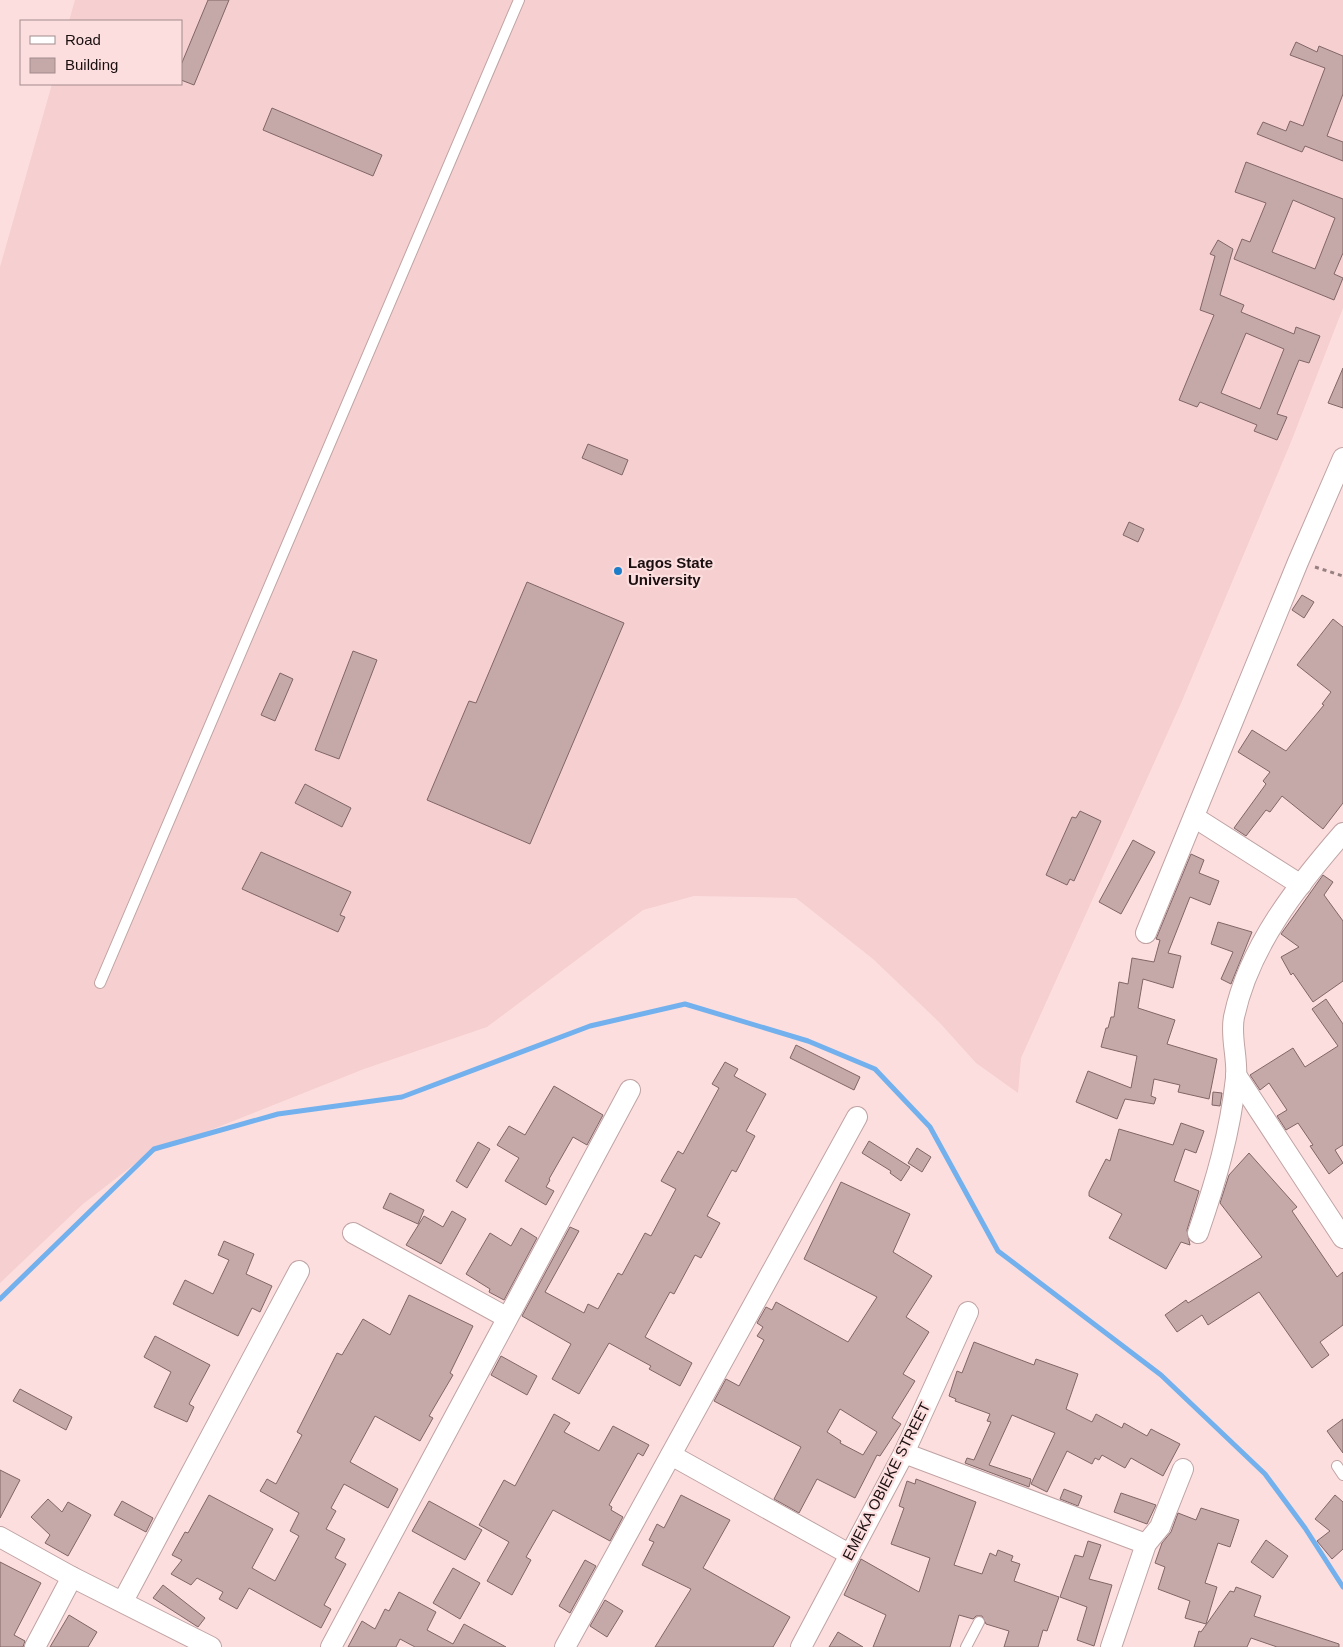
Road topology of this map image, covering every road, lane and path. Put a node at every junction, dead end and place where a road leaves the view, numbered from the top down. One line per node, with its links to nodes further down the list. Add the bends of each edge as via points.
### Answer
1 (519, 0): 9 (lane)
2 (1343, 458): 3 (street)
3 (1298, 562): 4 (path); 5 (street)
4 (1343, 576)
5 (1194, 817): 7 (street); 8 (street)
6 (1340, 843): 7 (street)
7 (1301, 885): 10 (street, via 1265,936 1246,979 1233,1019)
8 (1146, 933)
9 (100, 983)
10 (1236, 1075): 13 (street, via 1221,1164); 15 (street)
11 (630, 1090): 18 (street)
12 (857, 1117): 20 (street)
13 (1198, 1232)
14 (353, 1233): 18 (street)
15 (1343, 1238)
16 (299, 1271): 26 (street)
17 (968, 1312): 19 (street, EMEKA OBIEKE STREET)
18 (506, 1317): 30 (street)
19 (904, 1453): 23 (street); 24 (street, EMEKA OBIEKE STREET)
20 (670, 1455): 24 (street); 31 (street)
21 (1183, 1469): 23 (street, via 1160,1527)
22 (0, 1538): 25 (street)
23 (1146, 1544): 34 (street)
24 (849, 1554): 32 (street, EMEKA OBIEKE STREET)
25 (72, 1577): 26 (street); 28 (street)
26 (123, 1602): 29 (street)
27 (980, 1622): 33 (lane)
28 (35, 1647)
29 (211, 1647)
30 (331, 1647)
31 (565, 1647)
32 (800, 1647)
33 (966, 1647)
34 (1111, 1647)

